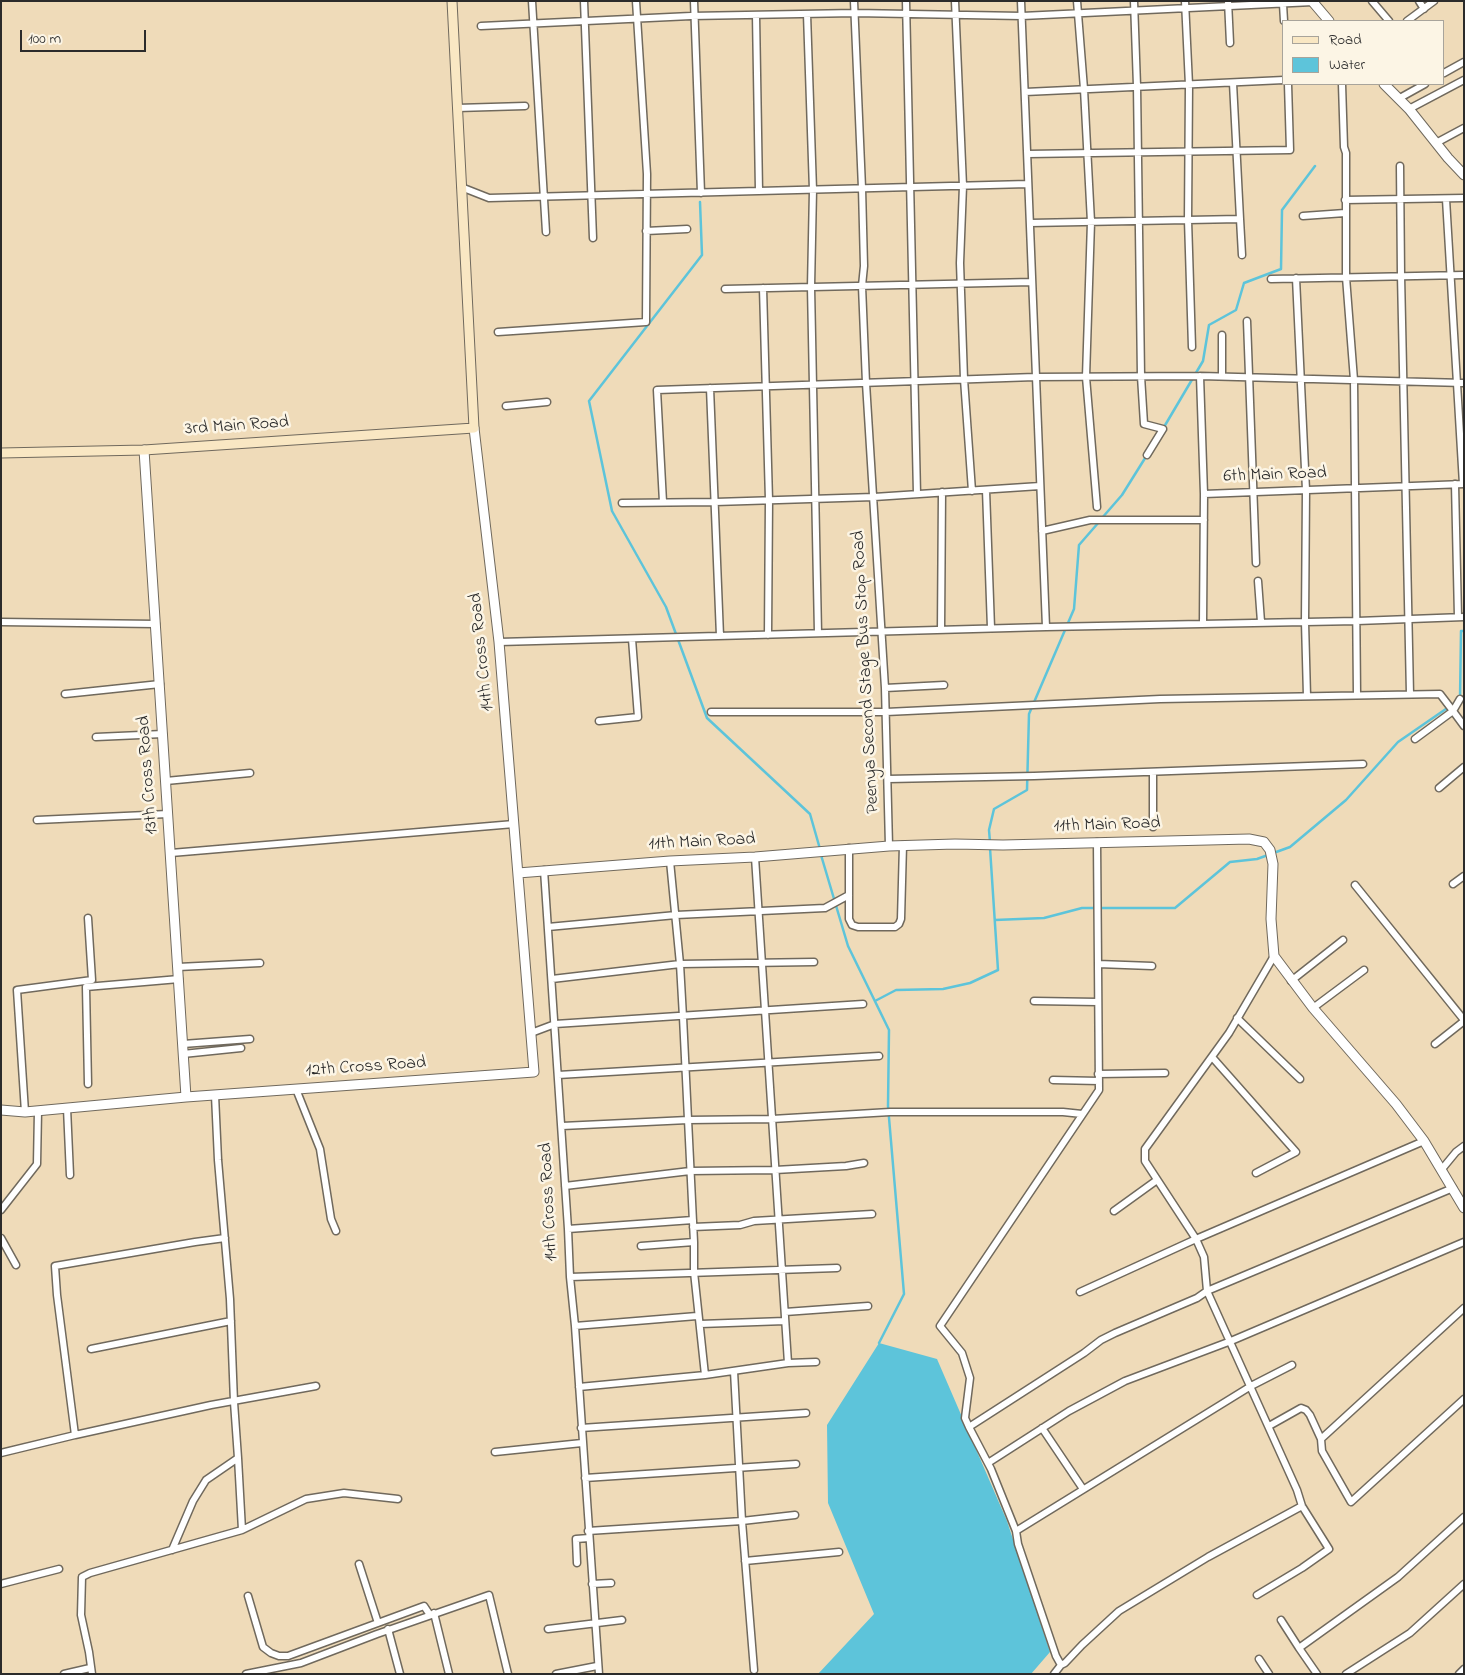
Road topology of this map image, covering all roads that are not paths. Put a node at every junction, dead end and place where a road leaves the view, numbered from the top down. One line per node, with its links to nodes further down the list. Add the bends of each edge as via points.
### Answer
1 (452, 1): 53 (main road)
2 (532, 1): 35 (street)
3 (584, 1): 30 (street)
4 (636, 1): 29 (street)
5 (694, 1): 27 (street)
6 (854, 1): 21 (street, Peenya Second Stage Bus Stop Road)
7 (906, 1): 23 (street)
8 (955, 1): 26 (street)
9 (1021, 1): 28 (street)
10 (1077, 1): 24 (street)
11 (1134, 1): 20 (street)
12 (1372, 1): 33 (street)
13 (1419, 1): 19 (street)
14 (1434, 1): 19 (street)
15 (1312, 2): 17 (street); 32 (street)
16 (1228, 4): 17 (street); 18 (street); 37 (street)
17 (1283, 4): 31 (street)
18 (1185, 5): 20 (street); 43 (street)
19 (1424, 9): 34 (street)
20 (1134, 11): 24 (street); 48 (street)
21 (855, 13): 22 (street); 23 (street); 68 (street, Peenya Second Stage Bus Stop Road)
22 (807, 14): 25 (street); 69 (street)
23 (907, 14): 26 (street); 67 (street)
24 (1077, 14): 28 (street); 49 (street)
25 (756, 15): 27 (street); 70 (street)
26 (956, 15): 28 (street); 65 (street)
27 (695, 16): 29 (street); 71 (street)
28 (1022, 16): 50 (street)
29 (638, 18): 30 (street); 72 (street)
30 (584, 20): 35 (street); 73 (street)
31 (1284, 20)
32 (1329, 20)
33 (1388, 20)
34 (1408, 20)
35 (533, 24): 36 (street); 74 (street)
36 (481, 26)
37 (1230, 43)
38 (1464, 62): 39 (street)
39 (1445, 72)
40 (1282, 80): 42 (street)
41 (1464, 80): 54 (street)
42 (1233, 83): 43 (street); 57 (street)
43 (1189, 85): 48 (street); 58 (street)
44 (1288, 85): 57 (street, via 1290,150)
45 (1342, 85): 78 (street)
46 (1385, 85): 51 (street)
47 (1423, 85): 51 (street)
48 (1137, 86): 49 (street); 59 (street)
49 (1084, 89): 50 (street); 60 (street)
50 (1024, 92): 61 (street)
51 (1398, 99): 54 (street)
52 (525, 106): 53 (street)
53 (457, 108): 66 (main road)
54 (1409, 109): 56 (street)
55 (1464, 128): 56 (street)
56 (1436, 143): 63 (street)
57 (1236, 150): 58 (street); 81 (street)
58 (1190, 151): 59 (street); 82 (street)
59 (1137, 152): 60 (street); 83 (street)
60 (1087, 153): 61 (street); 84 (street)
61 (1028, 154): 64 (street)
62 (1400, 166): 76 (street)
63 (1463, 173)
64 (1028, 184): 65 (street); 85 (street)
65 (963, 186): 67 (street); 99 (street)
66 (461, 187): 74 (street, via 490,198); 126 (main road)
67 (911, 187): 68 (street); 98 (street)
68 (862, 188): 69 (street); 100 (street, Peenya Second Stage Bus Stop Road)
69 (813, 190): 70 (street); 101 (street)
70 (759, 191): 71 (street)
71 (701, 192): 72 (street)
72 (646, 194): 73 (street); 87 (street)
73 (592, 196): 74 (street); 89 (street)
74 (544, 197): 88 (street)
75 (1464, 198): 77 (street)
76 (1400, 199): 77 (street); 78 (street); 92 (street)
77 (1446, 199): 91 (street)
78 (1345, 200): 79 (street)
79 (1345, 213): 80 (street); 94 (street)
80 (1303, 216)
81 (1240, 219): 82 (street); 90 (street)
82 (1188, 220): 83 (street); 107 (street)
83 (1138, 221): 84 (street); 108 (street)
84 (1091, 222): 85 (street); 112 (street)
85 (1030, 223): 97 (street)
86 (687, 228): 87 (street)
87 (646, 231): 105 (street, via 646,322)
88 (546, 232)
89 (593, 238)
90 (1242, 255)
91 (1450, 274): 92 (street); 93 (street); 120 (street)
92 (1401, 275): 94 (street); 118 (street)
93 (1464, 275)
94 (1346, 277): 95 (street); 116 (street)
95 (1296, 278): 96 (street); 115 (street)
96 (1271, 279)
97 (1032, 282): 99 (street); 111 (street)
98 (913, 285): 99 (street); 100 (street); 117 (street)
99 (961, 285): 114 (street)
100 (862, 286): 101 (street); 119 (street, Peenya Second Stage Bus Stop Road)
101 (811, 287): 102 (street); 121 (street)
102 (764, 288): 103 (street); 122 (street)
103 (725, 289)
104 (1247, 321): 113 (street)
105 (498, 332)
106 (1222, 335): 110 (street)
107 (1192, 347)
108 (1141, 376): 109 (street); 112 (street); 129 (street, via 1144,424 1163,429)
109 (1200, 376): 110 (street); 141 (street)
110 (1222, 376): 113 (street)
111 (1035, 377): 112 (street); 114 (street); 132 (street)
112 (1086, 377): 148 (street)
113 (1249, 377): 115 (street); 139 (street)
114 (964, 379): 117 (street); 135 (street)
115 (1301, 379): 116 (street); 137 (street)
116 (1354, 380): 118 (street); 134 (street)
117 (914, 381): 119 (street); 140 (street)
118 (1404, 382): 120 (street); 133 (street)
119 (866, 383): 121 (street); 142 (street, Peenya Second Stage Bus Stop Road)
120 (1461, 383): 131 (street)
121 (813, 385): 122 (street); 143 (street)
122 (766, 386): 123 (street); 144 (street)
123 (710, 388): 145 (street, via 657,390); 146 (street)
124 (547, 402): 125 (street)
125 (506, 406)
126 (474, 428): 127 (main road, 3rd Main Road); 169 (street, 14th Cross Road)
127 (144, 450): 128 (main road, 3rd Main Road); 160 (street, 13th Cross Road)
128 (1, 454)
129 (1147, 455)
130 (1455, 484): 131 (street, 6th Main Road); 133 (street, 6th Main Road); 153 (street)
131 (1463, 484)
132 (1040, 486): 136 (street); 150 (street)
133 (1406, 486): 134 (street, 6th Main Road); 154 (street)
134 (1354, 488): 137 (street, 6th Main Road); 155 (street)
135 (972, 490): 136 (street); 138 (street)
136 (986, 490): 162 (street)
137 (1306, 490): 139 (street, 6th Main Road); 158 (street)
138 (942, 492): 140 (street); 163 (street)
139 (1253, 492): 141 (street, 6th Main Road); 151 (street)
140 (917, 494): 142 (street)
141 (1204, 494): 149 (street, 6th Main Road)
142 (874, 497): 143 (street); 164 (street, Peenya Second Stage Bus Stop Road)
143 (815, 499): 144 (street); 165 (street)
144 (769, 500): 146 (street); 166 (street)
145 (663, 502): 146 (street); 147 (street)
146 (715, 502): 167 (street)
147 (622, 503)
148 (1097, 507)
149 (1204, 520): 150 (street, via 1090,520); 159 (street, 6th Main Road)
150 (1042, 531): 161 (street)
151 (1256, 563)
152 (1258, 581): 157 (street)
153 (1461, 617): 154 (street)
154 (1408, 618): 155 (street); 174 (street)
155 (1357, 621): 158 (street); 175 (street)
156 (1, 622): 160 (street)
157 (1261, 622): 158 (street); 159 (street)
158 (1305, 622): 176 (street)
159 (1203, 623): 161 (street)
160 (156, 624): 170 (street, 13th Cross Road)
161 (1046, 627): 162 (street)
162 (991, 628): 163 (street)
163 (941, 630): 164 (street)
164 (882, 631): 165 (street); 172 (street, Peenya Second Stage Bus Stop Road)
165 (818, 633): 166 (street)
166 (768, 635): 167 (street)
167 (720, 636): 168 (street)
168 (632, 639): 169 (street); 181 (street, via 638,717)
169 (499, 642): 195 (street, 14th Cross Road)
170 (160, 684): 173 (street); 183 (street, 13th Cross Road)
171 (944, 685): 172 (street)
172 (886, 688): 180 (street, Peenya Second Stage Bus Stop Road)
173 (65, 694)
174 (1410, 694): 175 (street); 178 (street, via 1440,694)
175 (1357, 695): 176 (street)
176 (1307, 696): 180 (street, via 1160,698)
177 (1460, 700): 178 (street)
178 (1453, 711): 182 (street); 185 (street)
179 (711, 712): 180 (street)
180 (886, 712): 190 (street, Peenya Second Stage Bus Stop Road)
181 (599, 721)
182 (1464, 726)
183 (163, 734): 184 (street); 191 (street, 13th Cross Road)
184 (96, 737)
185 (1415, 738)
186 (1362, 764): 188 (street)
187 (1464, 767): 192 (street)
188 (1153, 772): 190 (street); 196 (street)
189 (250, 773): 191 (street)
190 (888, 779): 199 (street, Peenya Second Stage Bus Stop Road)
191 (166, 781): 193 (street, 13th Cross Road)
192 (1439, 788)
193 (168, 814): 194 (street); 201 (street, 13th Cross Road)
194 (37, 820)
195 (514, 824): 201 (street); 205 (street, 14th Cross Road)
196 (1153, 827)
197 (1097, 842): 198 (street, 11th Main Road); 215 (street, 11th Main Road, via 1249,839 1264,842 1273,864 1270,920); 220 (street)
198 (903, 845): 199 (street, 11th Main Road); 209 (street, via 899,924 895,927 858,927 852,924)
199 (889, 846): 200 (street, 11th Main Road)
200 (849, 848): 202 (street, 11th Main Road); 209 (street)
201 (171, 853): 222 (street, 13th Cross Road)
202 (755, 857): 203 (street, 11th Main Road); 210 (street)
203 (670, 861): 204 (street, 11th Main Road); 211 (street)
204 (544, 870): 205 (street, 11th Main Road); 213 (street, 14th Cross Road)
205 (518, 873): 236 (street, 12th Cross Road)
206 (1464, 876): 207 (street)
207 (1453, 884)
208 (1355, 885): 234 (street)
209 (849, 895): 210 (street, via 825,908)
210 (758, 910): 211 (street); 216 (street)
211 (676, 915): 213 (street); 219 (street)
212 (88, 918): 258 (street, via 92,980 17,990)
213 (548, 927): 224 (street, 14th Cross Road)
214 (1343, 940): 226 (street)
215 (1274, 956): 226 (street, 11th Main Road); 233 (street)
216 (761, 962): 217 (street); 219 (street); 231 (street)
217 (814, 962)
218 (260, 963): 222 (street)
219 (680, 964): 224 (street); 232 (street)
220 (1098, 964): 221 (street); 228 (street)
221 (1152, 966)
222 (178, 967): 225 (street, 13th Cross Road)
223 (1364, 970): 230 (street)
224 (552, 979): 235 (street, 14th Cross Road)
225 (179, 980): 238 (street, 13th Cross Road); 251 (street, via 86,987)
226 (1291, 981): 230 (street, 11th Main Road)
227 (1034, 1001): 228 (street)
228 (1098, 1002): 248 (street)
229 (863, 1004): 231 (street)
230 (1313, 1008): 263 (street, 11th Main Road)
231 (764, 1011): 232 (street); 244 (street)
232 (683, 1017): 235 (street); 245 (street)
233 (1237, 1018): 243 (street); 249 (street)
234 (1464, 1021): 239 (street)
235 (555, 1024): 236 (street); 247 (street, 14th Cross Road)
236 (531, 1033): 252 (street, 12th Cross Road, via 534,1072)
237 (250, 1039): 238 (street)
238 (183, 1044): 241 (street, 13th Cross Road)
239 (1434, 1044)
240 (241, 1048): 241 (street)
241 (183, 1054): 254 (street, 13th Cross Road)
242 (879, 1056): 244 (street)
243 (1212, 1057): 269 (street, via 1296,1152); 271 (street, via 1145,1148 1145,1161)
244 (768, 1062): 245 (street); 260 (street)
245 (685, 1067): 247 (street); 261 (street)
246 (1165, 1073): 248 (street)
247 (558, 1075): 262 (street, 14th Cross Road)
248 (1099, 1078): 250 (street); 259 (street, via 1099,1090)
249 (1300, 1079)
250 (1053, 1080)
251 (88, 1084)
252 (296, 1089): 253 (street, 12th Cross Road); 281 (street, via 320,1149 331,1219)
253 (215, 1095): 254 (street, 12th Cross Road); 283 (street)
254 (186, 1097): 255 (street, 12th Cross Road)
255 (67, 1108): 257 (street, 12th Cross Road); 270 (street)
256 (1, 1110): 258 (street, 12th Cross Road)
257 (38, 1111): 258 (street, 12th Cross Road); 275 (street, via 37,1164)
258 (25, 1112)
259 (1082, 1114): 260 (street, via 890,1112); 318 (street, via 940,1326 962,1353 970,1378 965,1418)
260 (772, 1119): 261 (street); 266 (street)
261 (688, 1120): 262 (street); 268 (street)
262 (562, 1126): 272 (street, 14th Cross Road)
263 (1424, 1141): 267 (street, 11th Main Road); 284 (street)
264 (1464, 1146): 267 (street)
265 (864, 1163): 266 (street)
266 (775, 1170): 268 (street); 278 (street)
267 (1442, 1170): 273 (street, 11th Main Road)
268 (690, 1171): 272 (street); 279 (street)
269 (1256, 1173)
270 (70, 1175)
271 (1157, 1180): 276 (street); 284 (street)
272 (566, 1186): 280 (street, 14th Cross Road)
273 (1453, 1188): 274 (street, 11th Main Road); 293 (street)
274 (1464, 1208)
275 (1, 1210)
276 (1114, 1211)
277 (872, 1214): 278 (street)
278 (779, 1221): 279 (street, via 740,1225); 290 (street)
279 (693, 1223): 280 (street); 285 (street)
280 (568, 1229): 292 (street, 14th Cross Road)
281 (336, 1231)
282 (1, 1238): 288 (street)
283 (225, 1238): 299 (street); 321 (street, via 55,1266)
284 (1196, 1239): 293 (street, via 1204,1257); 294 (street)
285 (694, 1242): 287 (street); 291 (street)
286 (1464, 1242): 303 (street)
287 (641, 1246)
288 (16, 1265)
289 (837, 1268): 290 (street)
290 (782, 1270): 291 (street); 297 (street)
291 (694, 1272): 292 (street); 298 (street)
292 (570, 1276): 302 (street, 14th Cross Road)
293 (1207, 1291): 303 (street); 318 (street, via 1101,1340)
294 (1080, 1292)
295 (868, 1306): 297 (street)
296 (1464, 1308): 322 (street)
297 (785, 1312): 300 (street)
298 (698, 1316): 301 (street); 302 (street)
299 (231, 1321): 304 (street); 314 (street)
300 (785, 1321): 301 (street); 306 (street)
301 (700, 1324): 309 (street)
302 (575, 1326): 312 (street, 14th Cross Road)
303 (1231, 1341): 311 (street); 320 (street, via 1126,1381)
304 (91, 1349)
305 (816, 1362): 306 (street)
306 (788, 1363): 308 (street)
307 (1292, 1365): 311 (street)
308 (734, 1371): 309 (street); 316 (street)
309 (705, 1375): 312 (street)
310 (316, 1386): 314 (street)
311 (1251, 1386): 317 (street); 331 (street)
312 (579, 1387): 319 (street, 14th Cross Road)
313 (1464, 1399): 322 (street, via 1351,1502 1322,1451)
314 (234, 1402): 321 (street); 326 (street)
315 (806, 1413): 316 (street)
316 (737, 1416): 319 (street); 329 (street)
317 (1269, 1426): 322 (street, via 1301,1408 1310,1416); 333 (street)
318 (969, 1427): 327 (street)
319 (581, 1428): 323 (street, 14th Cross Road)
320 (1042, 1428): 327 (street); 331 (street)
321 (75, 1435): 325 (street)
322 (1321, 1439)
323 (582, 1443): 324 (street); 330 (street, 14th Cross Road)
324 (495, 1452)
325 (1, 1453)
326 (238, 1458): 337 (street); 340 (street, via 206,1480)
327 (988, 1463): 338 (street)
328 (796, 1464): 329 (street)
329 (739, 1467): 330 (street); 336 (street)
330 (585, 1478): 339 (street, 14th Cross Road)
331 (1083, 1489): 338 (street)
332 (398, 1498): 337 (street, via 344,1493 306,1499)
333 (1302, 1506): 350 (street, via 1329,1549); 361 (street, via 1208,1557 1119,1611)
334 (795, 1515): 336 (street)
335 (1464, 1516): 359 (street, via 1398,1577)
336 (742, 1521): 339 (street); 342 (street)
337 (242, 1530): 340 (street)
338 (1016, 1531): 361 (street)
339 (588, 1535): 343 (street, via 576,1538); 348 (street, 14th Cross Road)
340 (172, 1550): 365 (street, via 82,1577 81,1615)
341 (839, 1552): 342 (street)
342 (745, 1561): 363 (street)
343 (577, 1563)
344 (359, 1564): 355 (street)
345 (59, 1569): 347 (street)
346 (611, 1582): 348 (street)
347 (1, 1584)
348 (592, 1584): 356 (street, 14th Cross Road)
349 (1464, 1584): 366 (street, via 1410,1633)
350 (1257, 1595)
351 (248, 1596): 355 (street, via 263,1647 279,1656 288,1656)
352 (432, 1614): 355 (street, via 424,1606); 358 (street); 370 (street); 371 (street, via 489,1595)
353 (622, 1620): 356 (street)
354 (1281, 1620): 359 (street)
355 (378, 1623)
356 (594, 1623): 357 (street); 362 (street, 14th Cross Road)
357 (548, 1629)
358 (388, 1630): 368 (street, via 301,1663); 369 (street)
359 (1299, 1648): 375 (street)
360 (1259, 1659): 374 (street)
361 (1061, 1665): 373 (street)
362 (598, 1670): 372 (street)
363 (754, 1670)
364 (1464, 1670): 377 (street)
365 (91, 1671): 367 (street)
366 (1357, 1671): 376 (street)
367 (64, 1674)
368 (246, 1674)
369 (400, 1674)
370 (449, 1674)
371 (508, 1674)
372 (556, 1674)
373 (1054, 1674)
374 (1269, 1674)
375 (1317, 1674)
376 (1346, 1674)
377 (1459, 1674)

